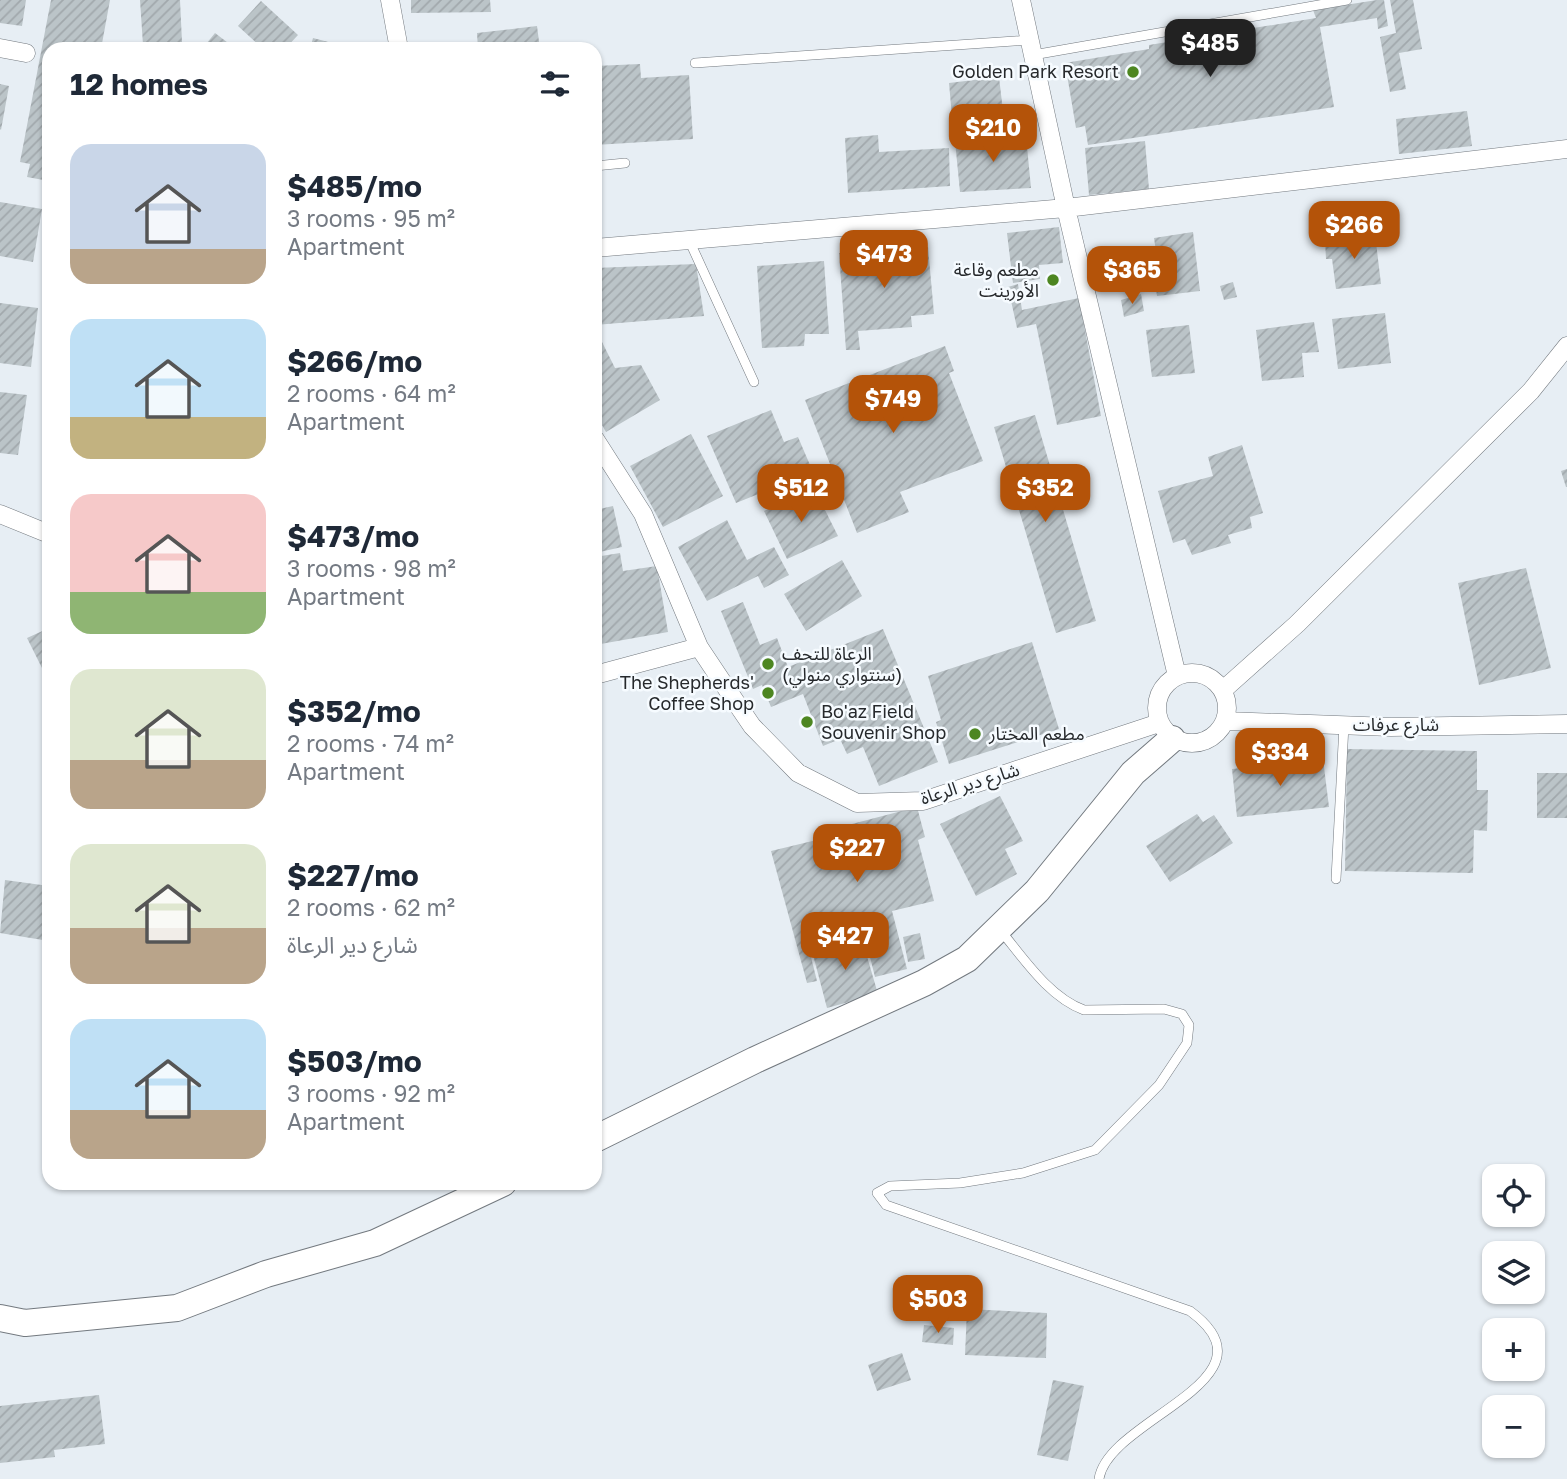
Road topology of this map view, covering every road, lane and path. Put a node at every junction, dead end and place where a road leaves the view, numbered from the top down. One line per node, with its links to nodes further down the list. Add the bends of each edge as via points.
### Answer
1 (390, 0): 4 (street)
2 (1021, 0): 6 (street)
3 (1347, 0): 6 (lane)
4 (398, 42)
5 (0, 48): 7 (street)
6 (1031, 48): 8 (lane); 12 (street)
7 (26, 53)
8 (695, 63)
9 (1567, 149): 12 (street)
10 (625, 163): 11 (lane)
11 (602, 165)
12 (1066, 208): 13 (street); 22 (street)
13 (689, 240): 14 (street); 16 (lane)
14 (602, 247)
15 (1567, 346): 23 (street, via 1521,401 1297,624)
16 (754, 382)
17 (602, 450): 20 (street, شارع دير الرعاة, via 643,514)
18 (0, 514): 19 (street)
19 (42, 531)
20 (699, 647): 21 (street); 27 (street, شارع دير الرعاة, via 752,726 799,773 857,803 923,801)
21 (602, 674)
22 (1177, 676): 23 (street, via 1210,677); 27 (street, via 1162,688 1156,709)
23 (1223, 690): 24 (street, via 1228,705)
24 (1226, 721): 26 (street, شارع عرفات); 27 (street, via 1213,738 1194,744)
25 (1567, 724): 26 (street, شارع عرفات)
26 (1344, 725): 28 (lane)
27 (1166, 731): 29 (street, via 1037,891)
28 (1336, 879)
29 (999, 929): 30 (street, via 967,959 924,984); 33 (lane, via 1052,990 1072,1005 1084,1010 1164,1009 1182,1014 1189,1025 1187,1043 1159,1085 1095,1150 1023,1173 960,1183 890,1186 877,1193 886,1205 1189,1311 1209,1325 1217,1357 1199,1387 1118,1444 1101,1467)
30 (602, 1136)
31 (488, 1190): 32 (street, via 375,1243 266,1274 177,1308)
32 (8, 1324)
33 (1099, 1479)

